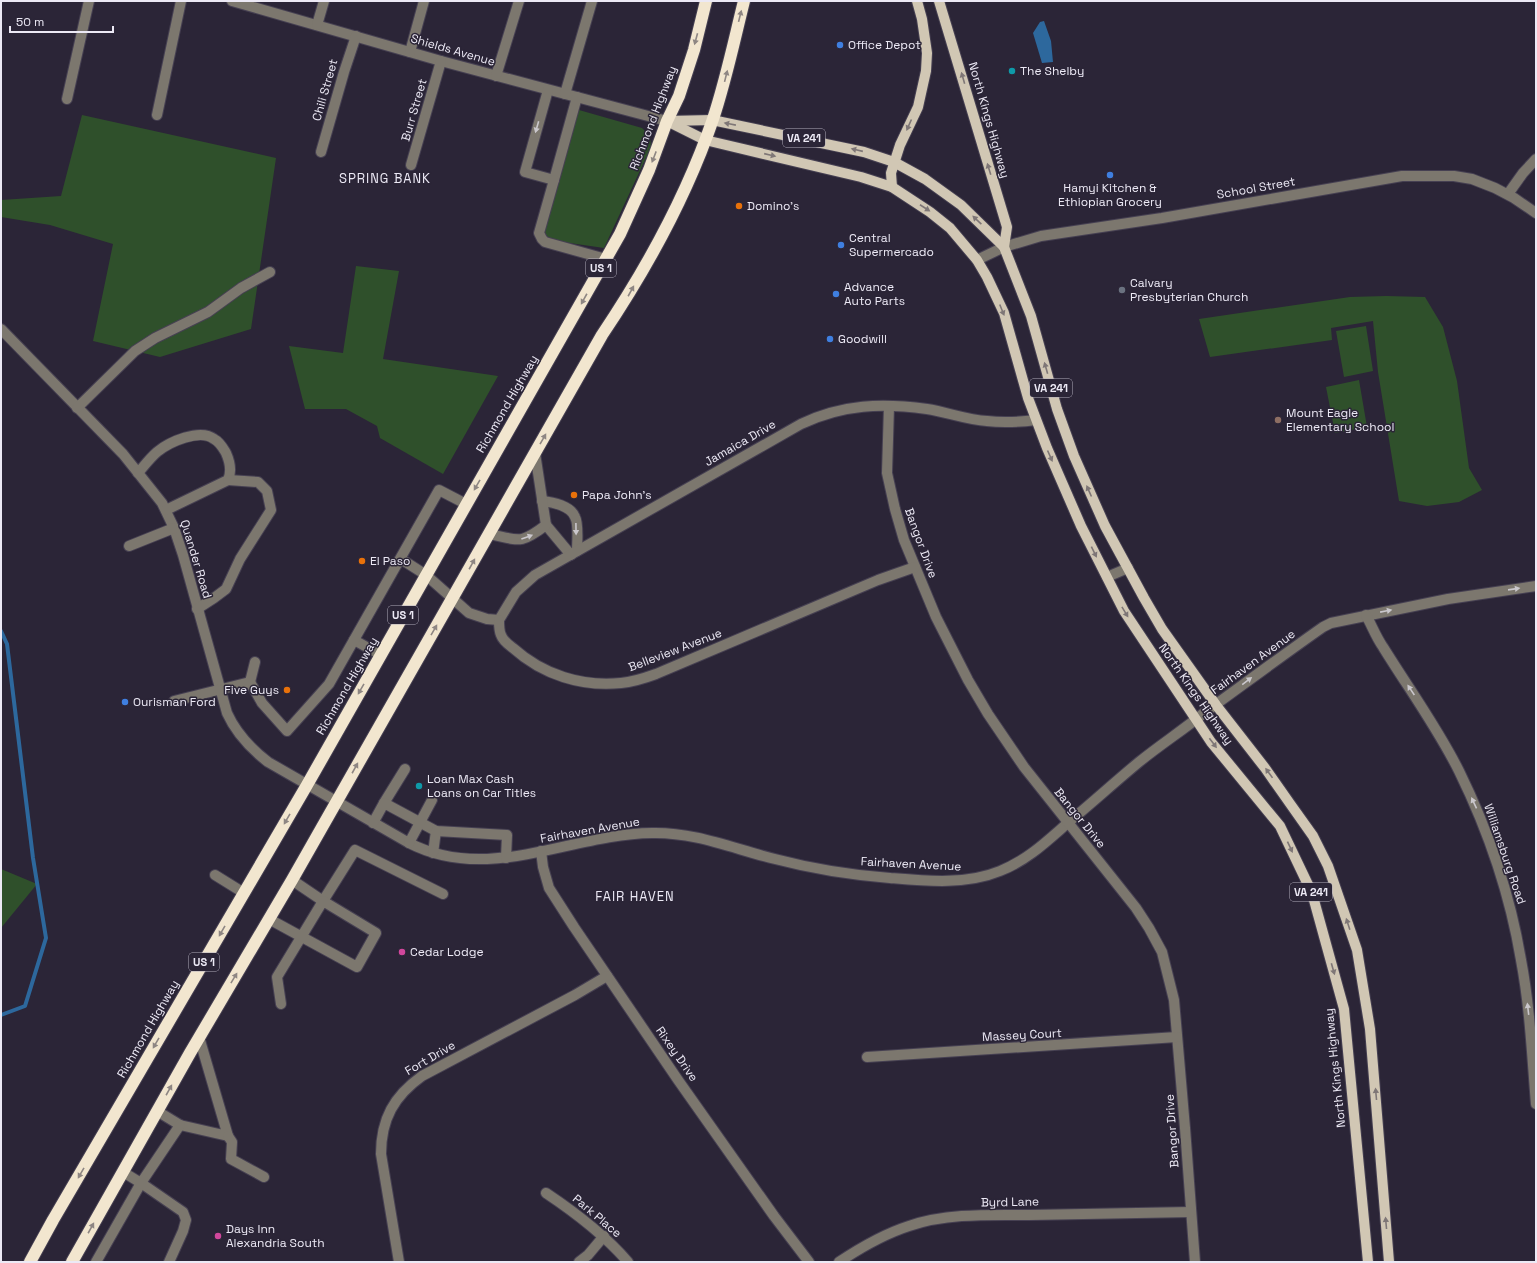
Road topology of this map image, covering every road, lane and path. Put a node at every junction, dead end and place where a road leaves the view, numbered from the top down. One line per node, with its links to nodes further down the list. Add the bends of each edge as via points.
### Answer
1 (89, 1): 20 (street)
2 (181, 1): 21 (street)
3 (232, 1): 12 (street, Shields Avenue)
4 (324, 1): 12 (street)
5 (424, 1): 14 (street)
6 (519, 1): 16 (street)
7 (592, 1): 18 (street)
8 (706, 1): 23 (highway, Richmond Highway / US 1, one-way to 23, via 694,50)
9 (744, 1): 22 (highway, US 1, one-way to 9, via 724,84)
10 (917, 1): 27 (main road, one-way to 27, via 927,52 926,71 918,107)
11 (939, 1): 33 (main road, North Kings Highway, one-way to 11, via 1007,227)
12 (317, 25): 13 (street, Shields Avenue)
13 (356, 36): 14 (street, Shields Avenue); 25 (street, Chili Street)
14 (410, 52): 15 (street, Shields Avenue)
15 (441, 61): 16 (street, Shields Avenue); 28 (street, Burr Street)
16 (496, 76): 17 (street, Shields Avenue)
17 (548, 90): 18 (street, Shields Avenue); 29 (street, one-way to 29, via 525,172)
18 (565, 94): 19 (street, Shields Avenue)
19 (577, 97): 23 (street, Shields Avenue); 29 (street)
20 (67, 99)
21 (157, 115)
22 (712, 120): 23 (main road, North Kings Highway / VA 241); 24 (highway, US 1); 27 (main road, North Kings Highway / VA 241, one-way to 22, via 864,152)
23 (668, 121): 24 (main road, North Kings Highway / VA 241); 34 (highway, Richmond Highway / US 1, one-way to 34, via 646,177)
24 (705, 140): 30 (main road, North Kings Highway / VA 241, one-way to 30, via 862,177); 41 (highway, US 1, one-way to 24, via 664,231)
25 (321, 152)
26 (1536, 160): 31 (street)
27 (894, 162): 30 (main road, via 891,172); 33 (main road, North Kings Highway / VA 241, one-way to 27, via 960,205 926,179)
28 (411, 165)
29 (554, 180): 34 (street, via 540,236 546,242)
30 (892, 188): 35 (main road, North Kings Highway / VA 241, one-way to 35, via 950,228)
31 (1508, 194): 32 (street, School Street); 33 (street, School Street, via 1454,176 1402,176 1162,218 1041,236)
32 (1536, 213)
33 (1004, 247): 35 (street, School Street); 54 (main road, North Kings Highway / VA 241, one-way to 33, via 1105,526 1074,456 1057,409 1030,316)
34 (606, 259): 45 (highway, Richmond Highway / US 1, one-way to 45)
35 (977, 260): 40 (main road, North Kings Highway / VA 241, one-way to 40, via 1004,313)
36 (270, 272): 39 (street, via 241,288 208,312 135,351)
37 (1, 329): 39 (street, Quander Road)
38 (889, 406): 40 (street, Jamaica Drive, via 928,409 987,421); 51 (street, Jamaica Drive, via 844,408 818,416); 53 (street, Bangor Drive, via 887,473 904,540)
39 (77, 408): 42 (street, Quander Road, via 123,454)
40 (1036, 420): 56 (main road, North Kings Highway / VA 241, one-way to 56, via 1078,519)
41 (535, 453): 44 (street); 49 (highway, US 1)
42 (138, 473): 43 (street, via 156,452 172,442 203,435 214,438 222,446 231,473); 46 (street, Quander Road)
43 (228, 480): 46 (street); 59 (street, via 258,482 266,491 271,510 240,559 226,589)
44 (542, 501): 47 (street); 51 (street, one-way to 51, via 560,505 574,514)
45 (466, 504): 52 (street, via 440,490); 55 (highway, Richmond Highway / US 1)
46 (166, 510): 48 (street, Quander Road)
47 (546, 525): 49 (street, one-way to 47, via 522,540); 51 (street)
48 (174, 528): 50 (street); 59 (street, Quander Road)
49 (489, 534): 58 (highway, US 1, one-way to 49)
50 (129, 546)
51 (574, 553): 61 (street, Jamaica Drive, via 520,587)
52 (401, 559): 55 (street); 62 (street)
53 (915, 567): 61 (street, Belleview Avenue, via 878,580 656,674 622,683 582,683 539,667 520,655 503,639); 77 (street, Bangor Drive, via 936,617 988,714 1024,767)
54 (1128, 568): 56 (street); 68 (main road, North Kings Highway / VA 241, via 1162,629)
55 (426, 575): 58 (street); 63 (highway, Richmond Highway / US 1)
56 (1107, 577): 69 (main road, North Kings Highway / VA 241, one-way to 69, via 1124,611)
57 (1536, 586): 60 (street, Fairhaven Avenue, one-way to 57)
58 (452, 598): 61 (street, via 474,616); 73 (highway, US 1, one-way to 58)
59 (197, 609): 66 (street, Quander Road)
60 (1366, 615): 68 (street, Fairhaven Avenue, one-way to 60, via 1323,627); 95 (street, Williamsburg Road, one-way to 60, via 1521,960 1509,905 1489,842 1478,811 1444,744 1418,699 1382,646)
61 (499, 620)
62 (354, 640): 63 (street); 65 (street, via 329,684 287,731 262,704)
63 (381, 655): 71 (highway, Richmond Highway / US 1, one-way to 71)
64 (255, 662): 65 (street)
65 (250, 682): 66 (street)
66 (219, 689): 67 (street); 71 (street, Quander Road, via 232,723 252,749 268,762)
67 (174, 701)
68 (1216, 704): 69 (street, Fairhaven Avenue); 116 (main road, North Kings Highway / VA 241, one-way to 68, via 1370,1029 1357,950 1328,866 1312,836)
69 (1196, 720): 77 (street, Fairhaven Avenue, via 1141,760); 115 (main road, North Kings Highway / VA 241, one-way to 115, via 1280,826 1312,894 1344,1009)
70 (405, 769): 74 (street)
71 (307, 785): 73 (street, Quander Road); 85 (highway, Richmond Highway / US 1, one-way to 85)
72 (432, 800): 76 (street)
73 (336, 802): 75 (street, Fairhaven Avenue); 84 (highway, US 1)
74 (384, 803): 75 (street); 76 (street)
75 (373, 823): 79 (street, Fairhaven Avenue)
76 (420, 823): 78 (street); 79 (street)
77 (1068, 823): 80 (street, Fairhaven Avenue, via 1013,866 986,876 957,881 833,872 774,859 708,839 664,833 619,835); 93 (street, Bangor Drive, via 1136,908 1162,952 1174,1000)
78 (436, 831): 81 (street); 82 (street, via 507,835)
79 (409, 843): 81 (street, Fairhaven Avenue)
80 (541, 851): 82 (street, Fairhaven Avenue); 90 (street, Rixey Drive, via 549,888)
81 (433, 853): 82 (street, Fairhaven Avenue, via 458,858)
82 (506, 858)
83 (215, 875): 85 (street)
84 (292, 880): 87 (street); 88 (highway, US 1)
85 (244, 893): 105 (highway, Richmond Highway / US 1, one-way to 105)
86 (443, 894): 87 (street, via 355,850)
87 (323, 901): 89 (street); 89 (street, via 376,933 357,967)
88 (269, 919): 89 (street); 92 (highway, US 1, one-way to 88)
89 (300, 936): 91 (street, via 277,977)
90 (607, 976): 109 (street, Fort Drive, via 422,1076 408,1086 398,1098 384,1127 381,1154); 112 (street, Rixey Drive, via 774,1216)
91 (282, 1004)
92 (199, 1038): 96 (highway, US 1, one-way to 92); 98 (street)
93 (1177, 1038): 94 (street, Massey Court); 103 (street, Bangor Drive)
94 (868, 1057)
95 (1536, 1104)
96 (157, 1111): 97 (street); 99 (highway, US 1)
97 (180, 1124): 98 (street); 101 (street)
98 (228, 1136): 100 (street, via 232,1142 231,1159)
99 (123, 1172): 101 (street); 106 (highway, US 1, one-way to 99)
100 (264, 1178)
101 (142, 1183): 107 (street); 108 (street, via 183,1212 186,1220)
102 (546, 1193): 104 (street, Park Place)
103 (1191, 1212): 113 (street, Byrd Lane, via 943,1218 895,1231); 114 (street, Bangor Drive)
104 (604, 1236): 110 (street); 111 (street, Park Place)
105 (30, 1262)
106 (72, 1262)
107 (96, 1262)
108 (169, 1262)
109 (399, 1262)
110 (580, 1262)
111 (628, 1262)
112 (809, 1262)
113 (839, 1262)
114 (1195, 1262)
115 (1368, 1262)
116 (1389, 1262)

